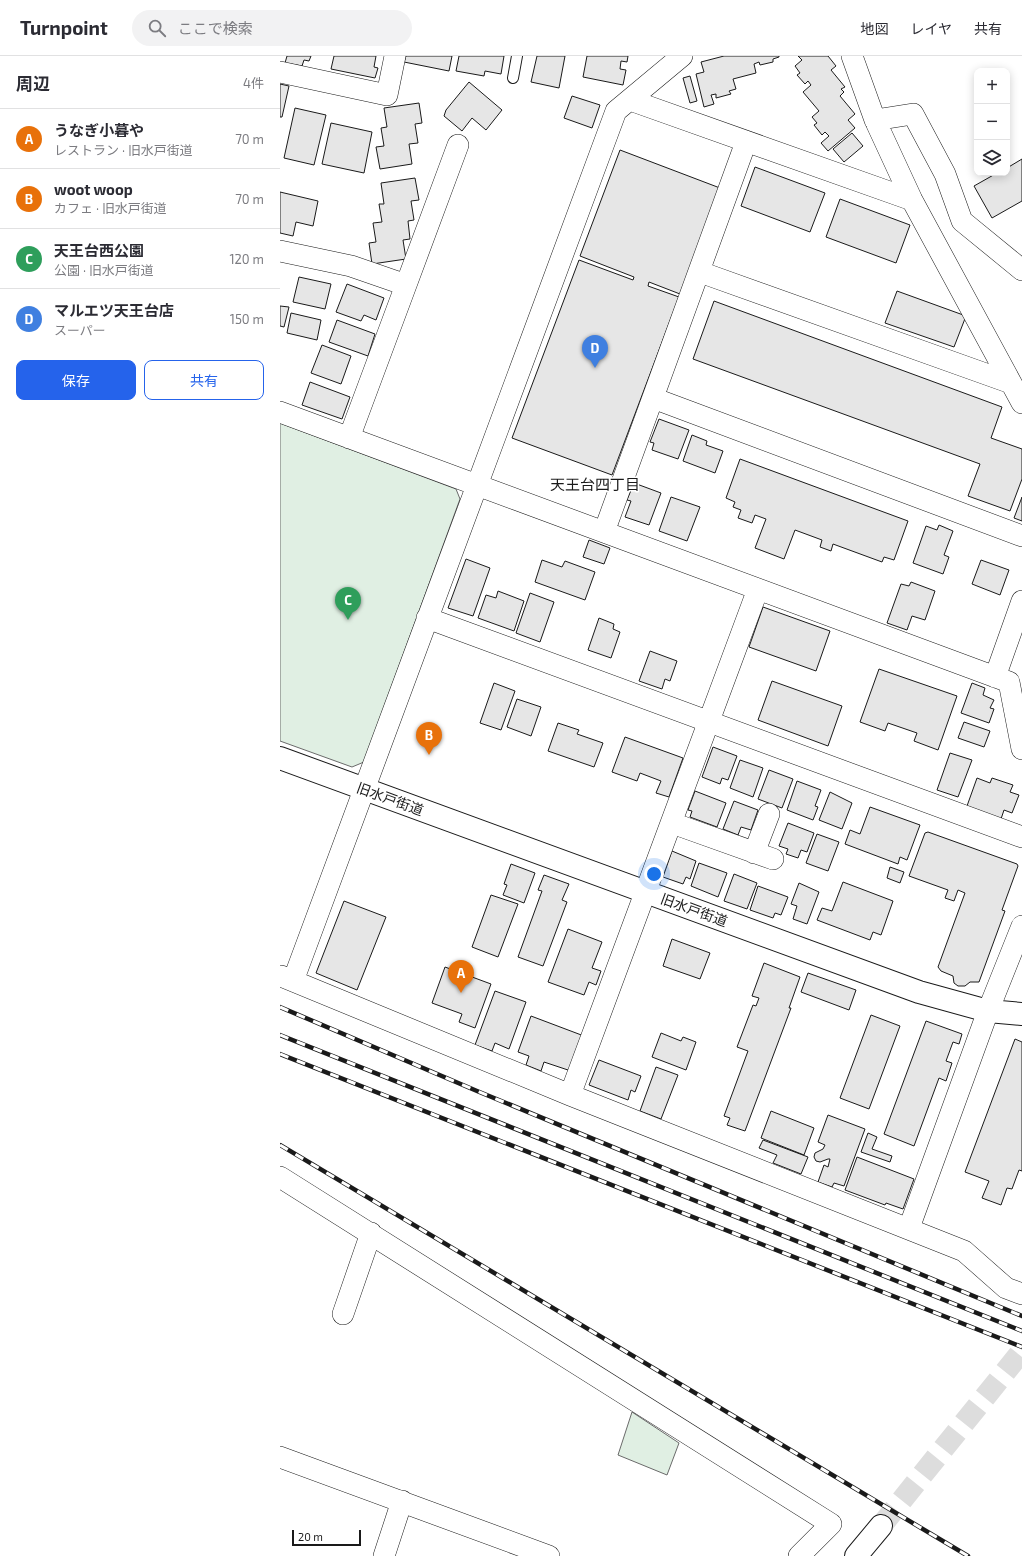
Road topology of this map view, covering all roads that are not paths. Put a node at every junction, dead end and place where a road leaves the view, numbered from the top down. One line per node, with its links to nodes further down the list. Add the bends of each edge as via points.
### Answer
1 (395, 56): 5 (street, via 387,95)
2 (517, 56): 6 (lane)
3 (682, 56): 7 (street)
4 (852, 56): 8 (street)
5 (280, 72)
6 (512, 78)
7 (630, 100): 9 (street); 21 (street, via 616,111)
8 (875, 120): 11 (street); 13 (street, via 913,114 945,174 962,221)
9 (746, 142): 11 (street); 14 (street)
10 (458, 145): 15 (street)
11 (912, 200): 16 (street)
12 (280, 251): 15 (street, via 351,266)
13 (1022, 270)
14 (700, 272): 16 (street); 17 (street)
15 (406, 286): 20 (street)
16 (1011, 383): 18 (street)
17 (653, 398): 22 (street); 23 (street)
18 (1022, 403)
19 (280, 412): 20 (street)
20 (349, 438): 21 (street)
21 (477, 486): 22 (street); 26 (street)
22 (604, 532): 24 (street)
23 (1022, 536)
24 (758, 589): 27 (street); 28 (street)
25 (1022, 601): 27 (street)
26 (427, 618): 28 (street); 31 (street)
27 (995, 677): 29 (street, via 1009,682)
28 (709, 722): 33 (street); 34 (street)
29 (1022, 748)
30 (280, 758): 31 (street, 旧水戸街道)
31 (365, 790): 35 (street, 旧水戸街道); 37 (street)
32 (768, 814): 33 (street, via 764,856)
33 (672, 823): 35 (street)
34 (1022, 837)
35 (646, 892): 38 (street, 旧水戸街道, via 919,992); 40 (street)
36 (1022, 926): 38 (street)
37 (287, 978): 40 (street)
38 (988, 1011): 39 (street, 旧水戸街道); 42 (street)
39 (1022, 1014)
40 (570, 1095): 42 (street)
41 (280, 1177): 43 (street)
42 (909, 1228): 44 (street, via 964,1251 1006,1288)
43 (371, 1233): 45 (street); 51 (street, via 831,1524)
44 (1022, 1294)
45 (343, 1314)
46 (280, 1458): 47 (street)
47 (402, 1502): 49 (street); 50 (street)
48 (881, 1526): 52 (street)
49 (384, 1556)
50 (549, 1556)
51 (799, 1556)
52 (856, 1556)

